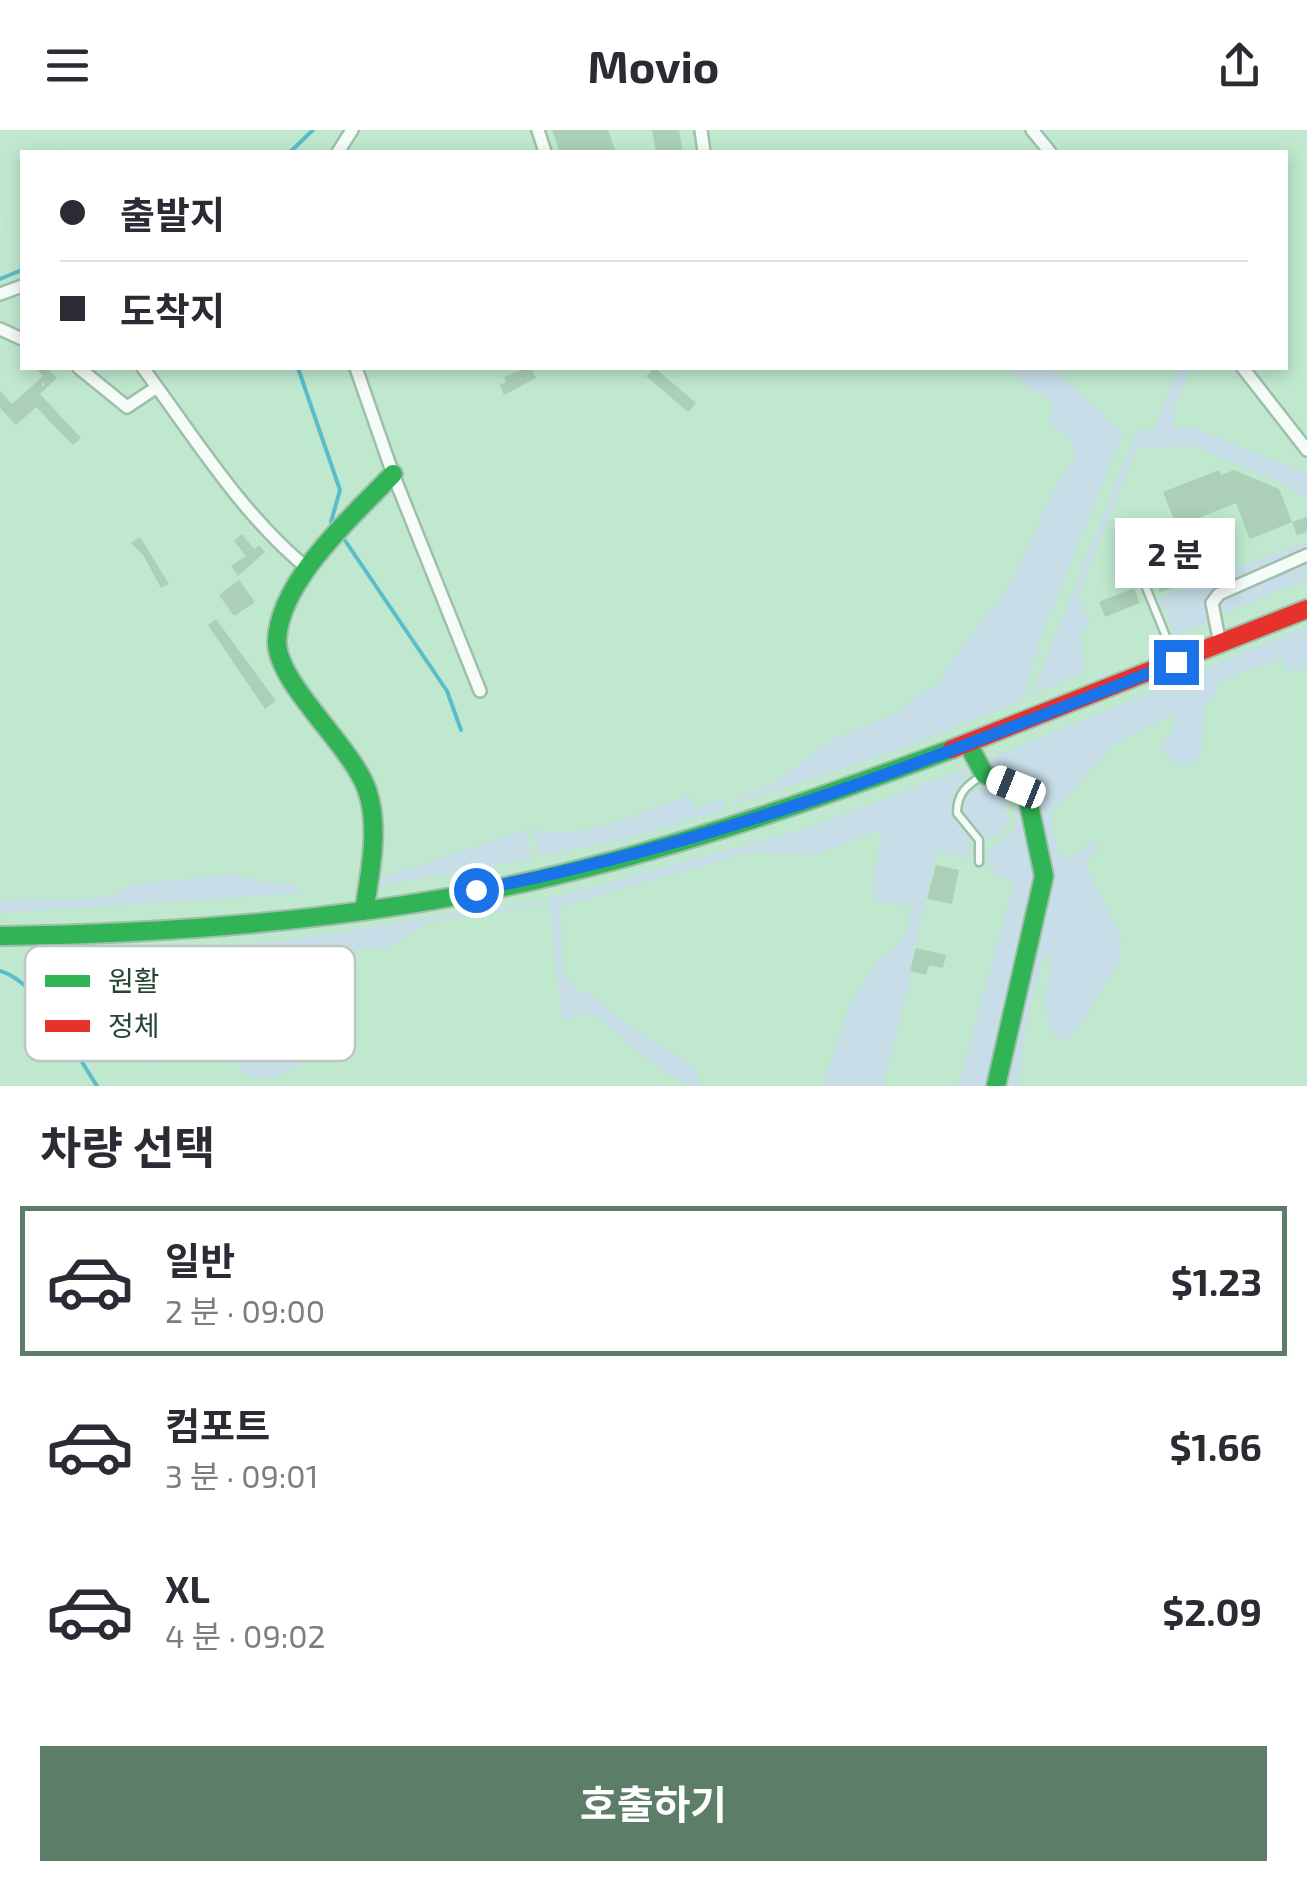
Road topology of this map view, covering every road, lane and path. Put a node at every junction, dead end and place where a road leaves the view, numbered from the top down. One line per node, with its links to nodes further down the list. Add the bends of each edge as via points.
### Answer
1 (45, 130): 3 (path)
2 (1032, 130): 4 (street)
3 (63, 150)
4 (1048, 150)
5 (0, 223): 6 (path)
6 (20, 251)
7 (20, 362): 15 (path)
8 (30, 370): 19 (path)
9 (81, 370): 16 (street, via 127,407)
10 (144, 370): 16 (street)
11 (357, 370): 18 (street)
12 (596, 370): 20 (path, via 617,377 664,423 753,462)
13 (832, 370): 20 (path)
14 (1245, 370): 17 (street)
15 (0, 381)
16 (157, 387): 22 (street, via 232,487)
17 (1307, 450)
18 (393, 474): 22 (main road); 27 (street)
19 (146, 496)
20 (844, 535): 30 (path, via 848,566 825,700 829,739 768,783 727,800)
21 (1307, 555): 25 (street, via 1219,594 1212,603)
22 (307, 568): 34 (main road, via 276,644 280,661 369,794)
23 (1145, 584): 26 (lane)
24 (1307, 609): 25 (main road)
25 (1220, 644): 26 (main road)
26 (1176, 662): 28 (main road)
27 (480, 692): 31 (path)
28 (968, 746): 29 (main road); 30 (main road)
29 (984, 774): 32 (lane, via 957,804 979,840); 39 (main road, via 1016,787 1028,800 1044,876)
30 (740, 822): 34 (main road, via 551,876)
31 (536, 858)
32 (979, 862)
33 (546, 905): 38 (path)
34 (364, 911): 35 (main road, via 118,934)
35 (0, 936)
36 (150, 1061): 37 (path)
37 (165, 1086)
38 (568, 1086)
39 (996, 1086)

